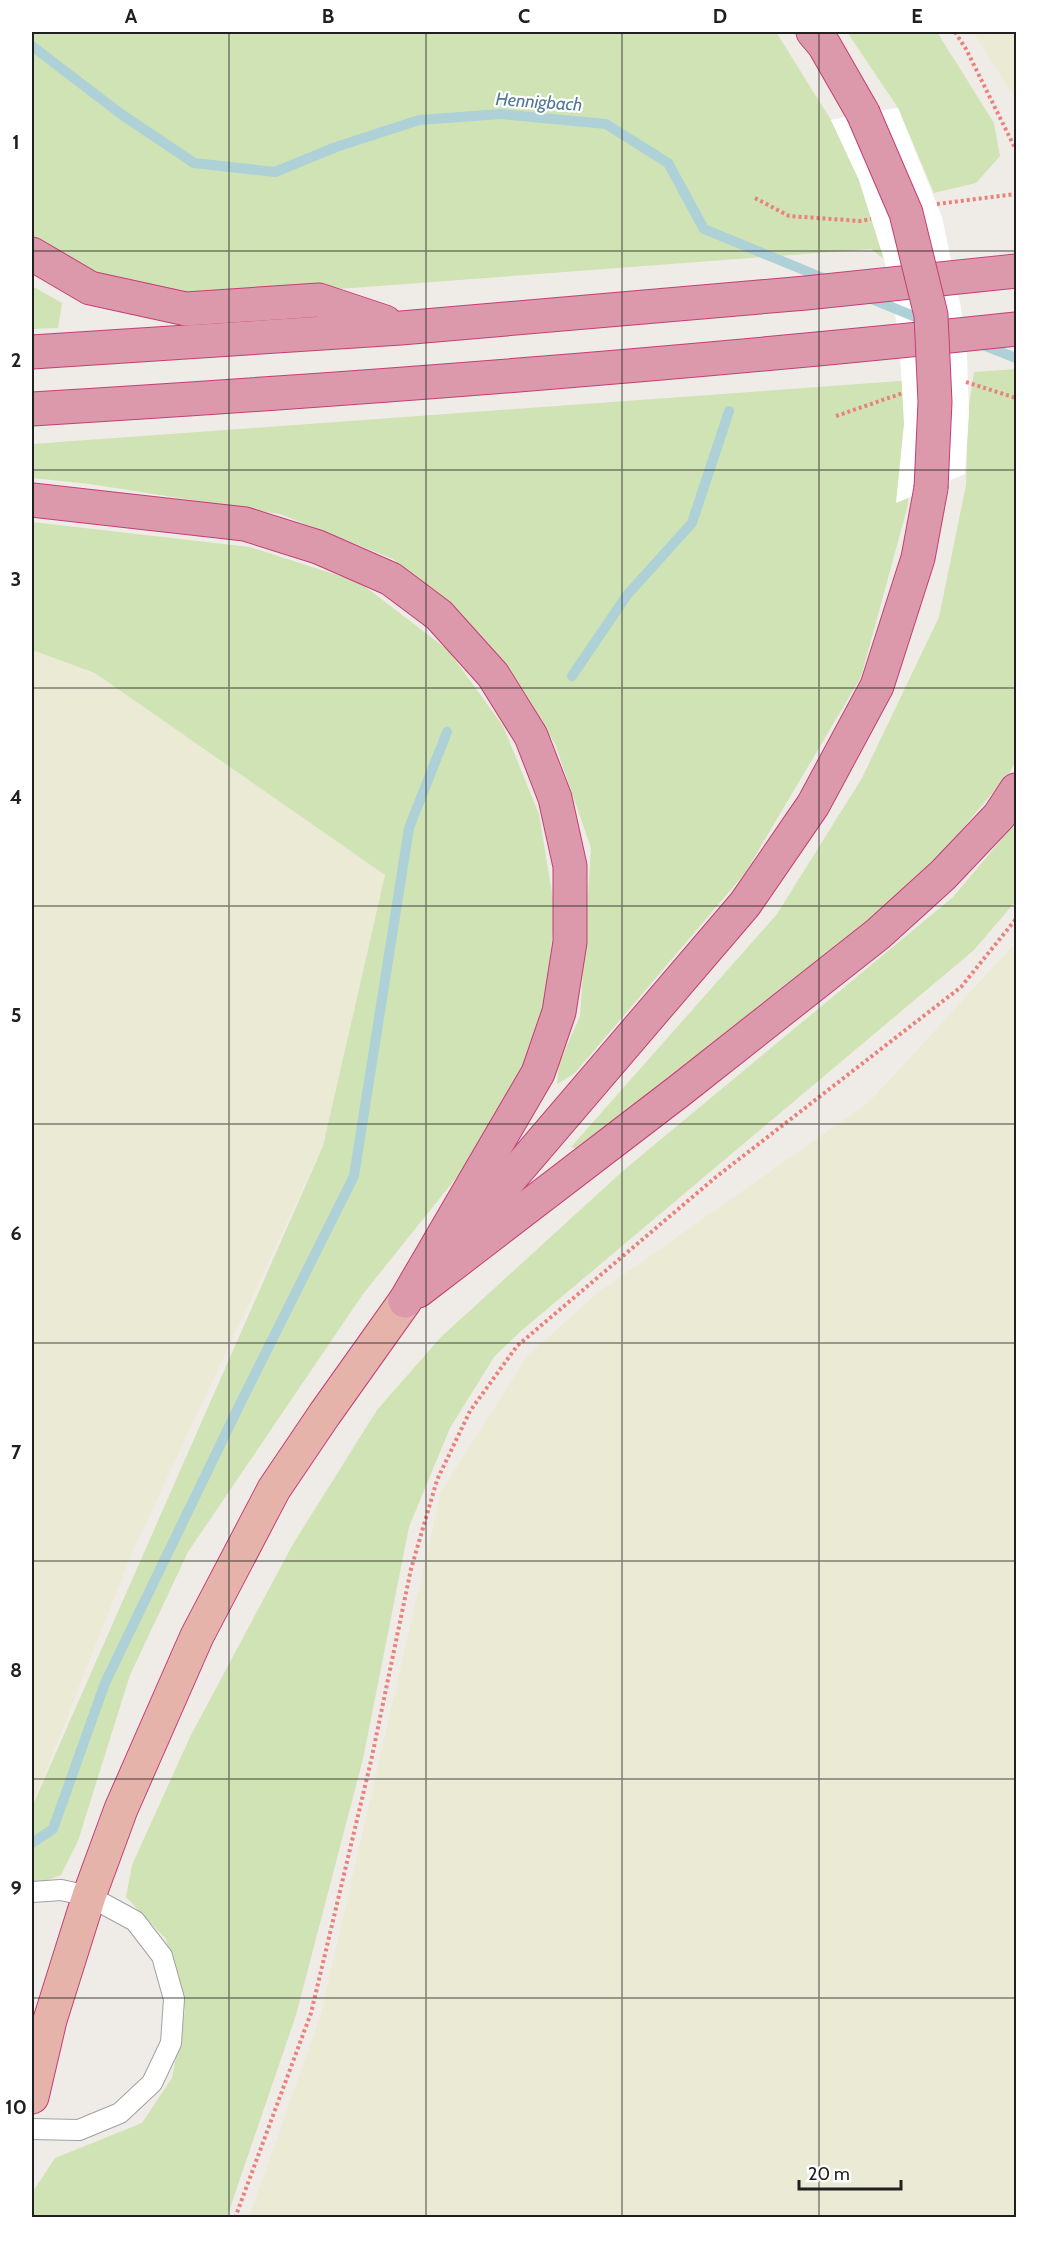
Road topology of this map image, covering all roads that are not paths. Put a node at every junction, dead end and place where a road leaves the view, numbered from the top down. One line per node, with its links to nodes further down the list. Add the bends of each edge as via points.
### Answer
1 (813, 32): 10 (highway, bridge, via 863,113 906,213 931,315 935,402 931,488 918,558 877,686 813,806 745,904)
2 (32, 254): 4 (highway, via 90,288 186,309 319,300)
3 (1017, 271): 4 (highway)
4 (401, 328): 6 (highway)
5 (1017, 329): 7 (highway, via 815,351 324,391)
6 (32, 352)
7 (32, 409)
8 (32, 500): 10 (highway, via 245,524 318,547 392,579 439,615 493,675 531,736 555,798 570,866 570,942 559,1012 538,1073)
9 (1017, 790): 10 (highway, via 999,816 878,934)
10 (405, 1301): 12 (highway, via 274,1489 197,1636 121,1809)
11 (32, 1892): 12 (lane, via 61,1890)
12 (89, 1896): 13 (highway, via 50,2020); 14 (lane, via 135,1921 162,1956 174,1999 171,2043 152,2083 120,2113 79,2130)
13 (32, 2097)
14 (32, 2129)

